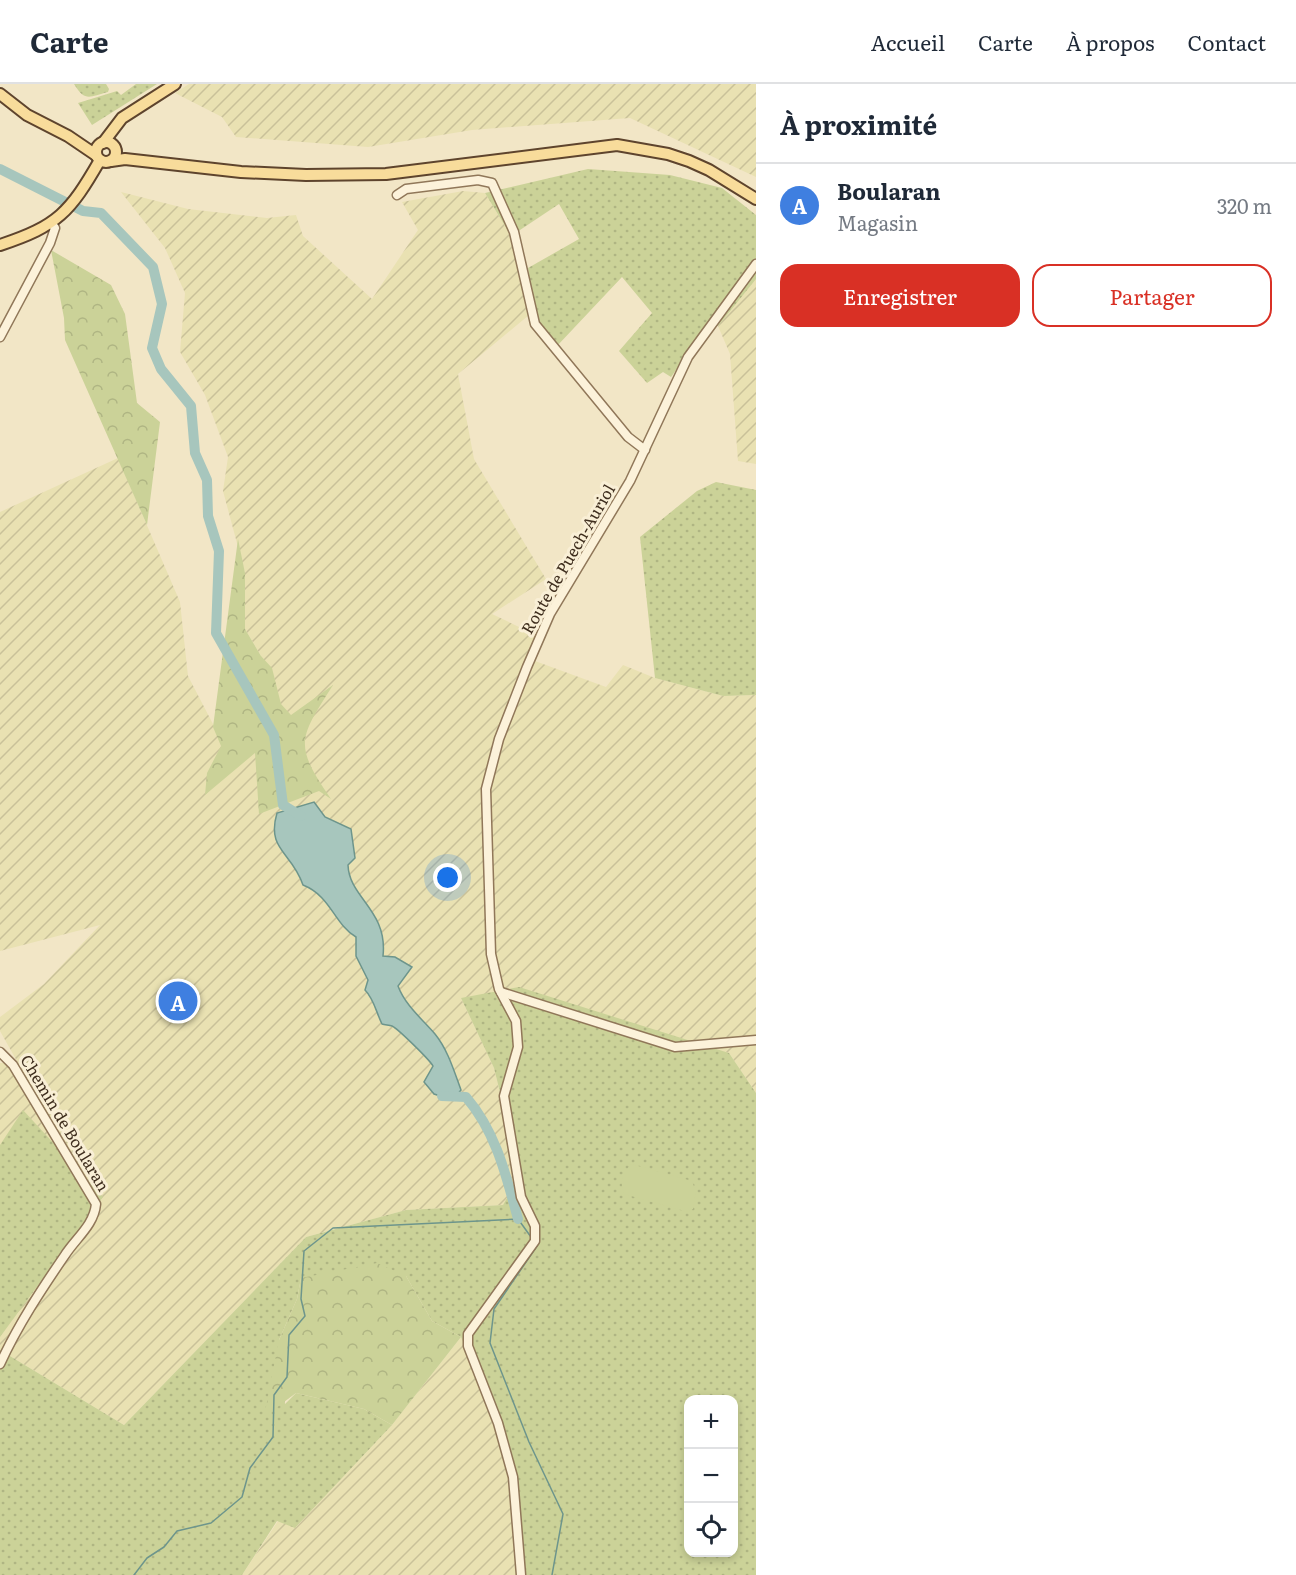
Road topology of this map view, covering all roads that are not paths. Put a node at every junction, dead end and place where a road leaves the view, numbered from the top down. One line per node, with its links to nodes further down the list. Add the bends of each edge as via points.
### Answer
1 (175, 84): 3 (main road)
2 (0, 94): 5 (main road, via 27,115)
3 (129, 115): 4 (main road, via 117,133); 5 (main road, via 116,124)
4 (115, 148): 5 (main road, via 110,143); 6 (main road); 7 (main road)
5 (100, 150): 6 (main road); 10 (main road, via 71,206)
6 (111, 161): 7 (main road)
7 (155, 161): 9 (main road, via 263,173 386,174 617,145 689,161)
8 (397, 195): 14 (street, via 406,189 478,180 492,183 514,232 535,324 628,437)
9 (756, 199)
10 (52, 224): 11 (main road); 13 (street, via 55,228 50,243)
11 (0, 245)
12 (756, 264): 14 (street, Route de Puech-Auriol, via 688,357)
13 (0, 337)
14 (645, 450): 15 (street, Route de Puech-Auriol, via 539,638 499,740 486,789 491,954)
15 (501, 992): 16 (street, via 668,1045); 19 (street, Route de Puech-Auriol, via 516,1021 518,1047 504,1096 521,1197 535,1226 534,1243 468,1334 468,1346 498,1424 513,1477)
16 (756, 1040)
17 (0, 1052): 18 (street, Chemin de Boularan, via 13,1065 96,1204 90,1224 74,1241 27,1312)
18 (0, 1364)
19 (521, 1575)

